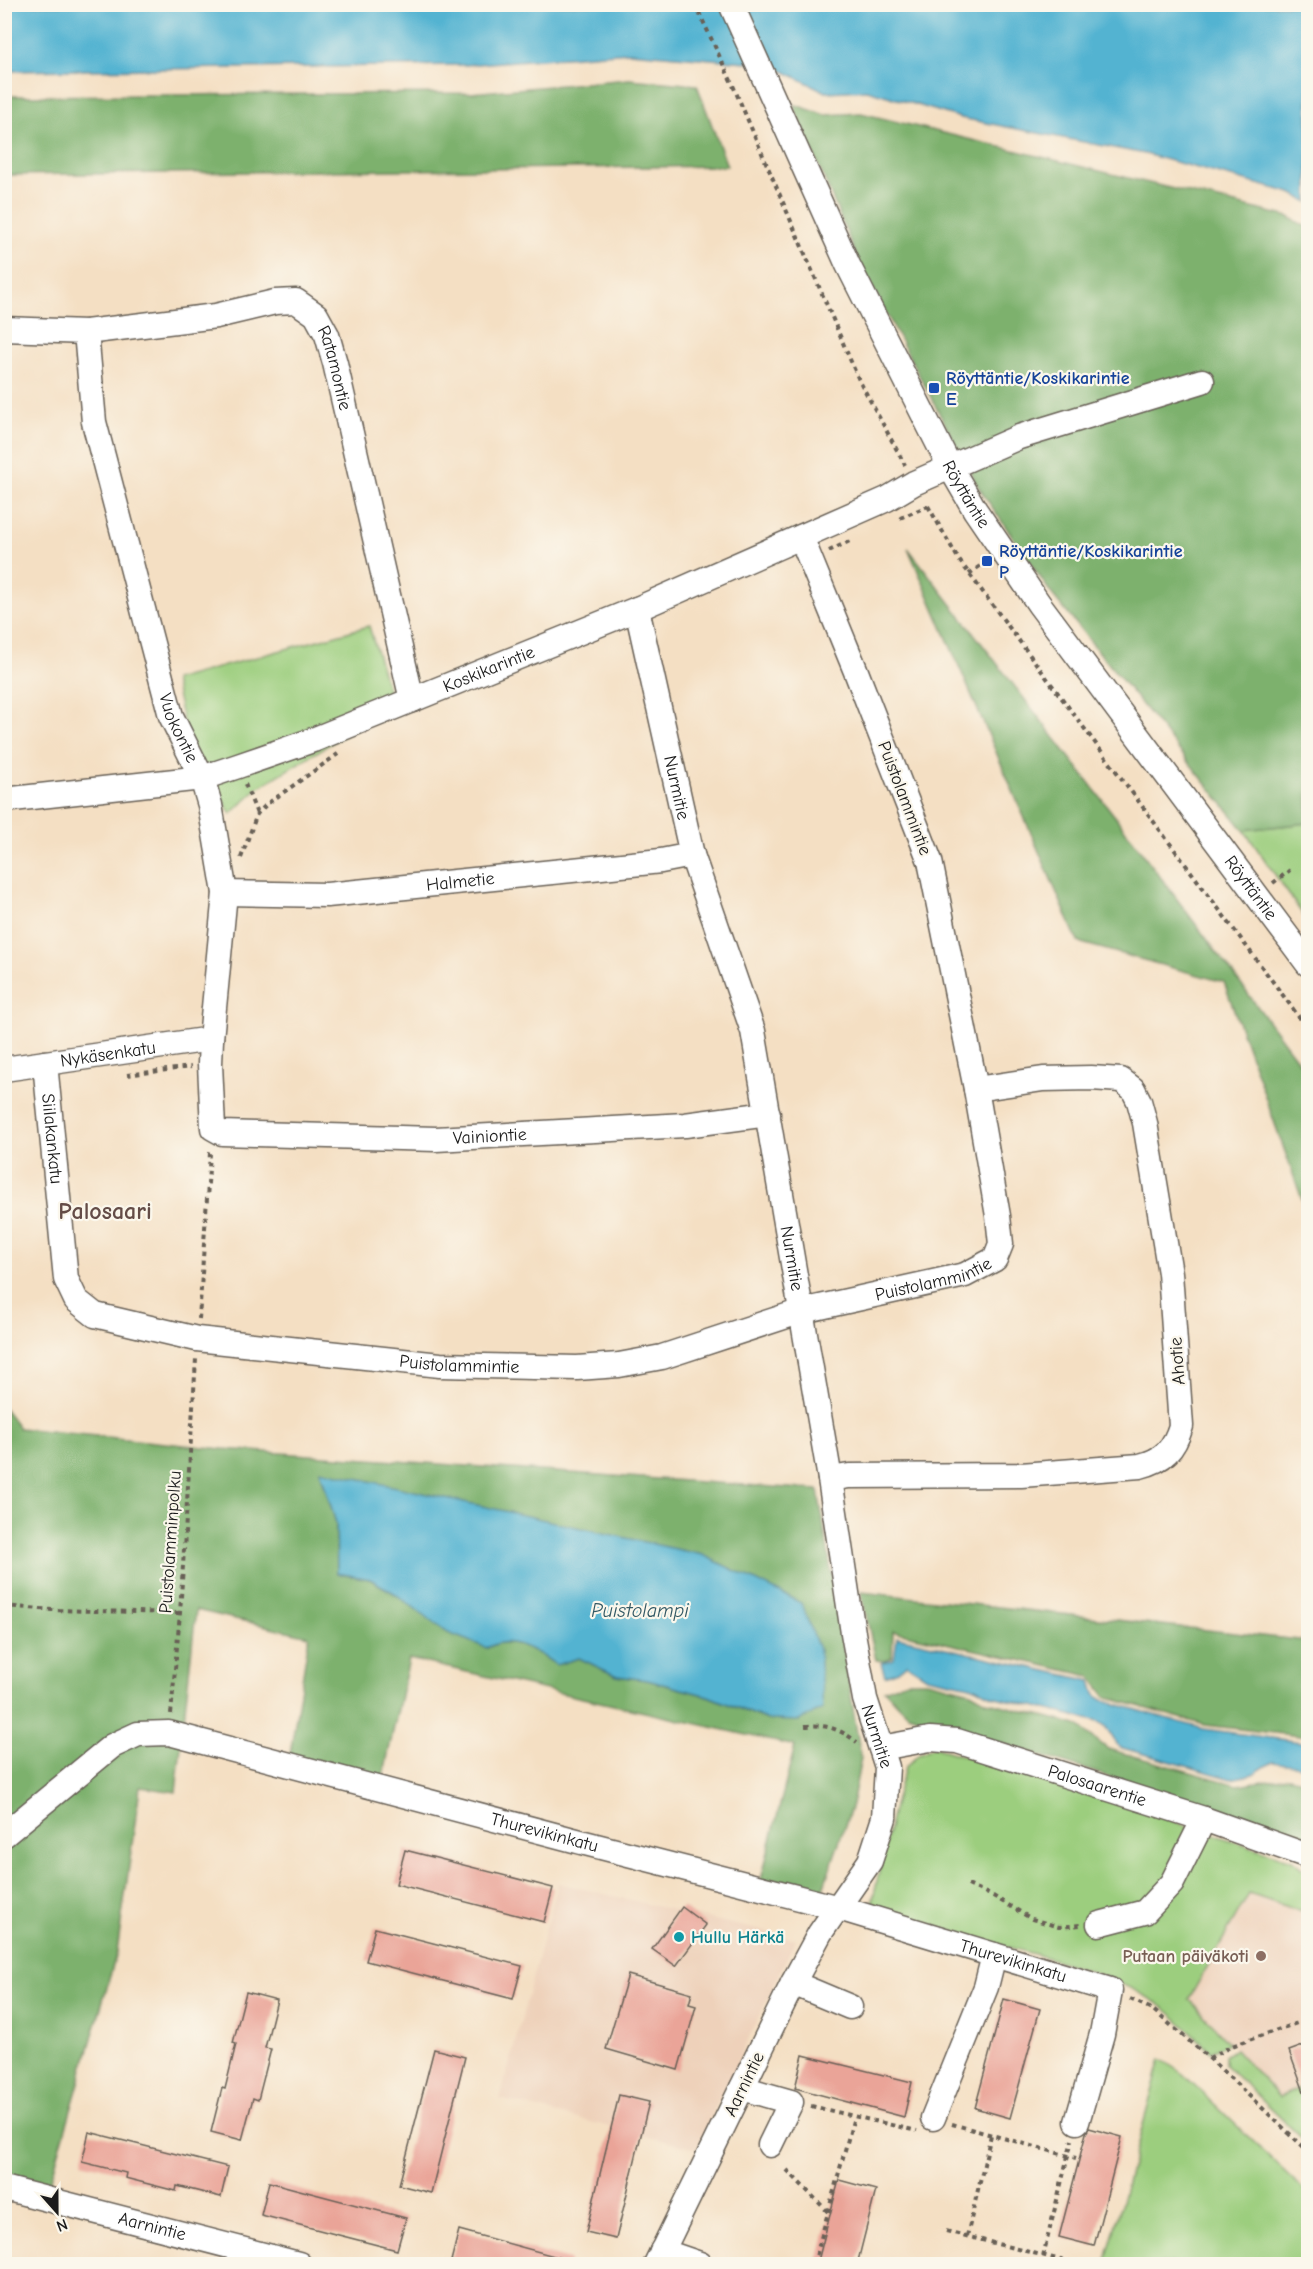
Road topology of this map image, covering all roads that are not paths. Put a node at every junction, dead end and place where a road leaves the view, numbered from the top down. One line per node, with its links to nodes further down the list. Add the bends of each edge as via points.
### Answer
1 (731, 4): 5 (street, Röyttäntie, via 848,265)
2 (4, 329): 3 (street, Ratamontie)
3 (86, 332): 8 (street, Ratamontie, via 216,316 275,302 296,301 316,315 335,363); 9 (street, Vuokontie, via 93,422 171,716)
4 (1202, 381): 5 (street, Koskikarintie, via 1019,437)
5 (950, 467): 6 (street, Koskikarintie, via 914,483); 13 (street, Röyttäntie, via 1038,604)
6 (806, 548): 7 (street, Koskikarintie); 17 (street, Puistolammintie, via 930,861)
7 (636, 609): 8 (street, Koskikarintie); 11 (street, Nurmitie)
8 (412, 700): 9 (street, Koskikarintie, via 313,740)
9 (202, 778): 10 (street, Koskikarintie); 12 (street, Vuokontie)
10 (4, 800)
11 (693, 855): 12 (street, Halmetie, via 327,895); 18 (street, Nurmitie, via 753,1031)
12 (232, 892): 14 (street, Vuokontie)
13 (1308, 964)
14 (211, 1040): 15 (street, Nykäsenkatu); 19 (street, Vuokontie)
15 (45, 1063): 16 (street, Nykäsenkatu); 21 (street, Siilakankatu, via 66,1279 76,1300 95,1316)
16 (4, 1069)
17 (976, 1089): 20 (street, Puistolammintie, via 998,1216 1001,1244 995,1259 965,1275); 22 (street, Ahotie, via 1043,1079 1091,1078 1121,1080 1133,1089 1145,1123 1170,1273 1181,1426 1176,1443 1166,1455 1140,1466 1021,1475)
18 (768, 1114): 19 (street, Vainiontie, via 685,1125 436,1139); 20 (street, Nurmitie)
19 (218, 1131)
20 (802, 1311): 21 (street, Puistolammintie, via 662,1357 577,1368 440,1365); 22 (street, Nurmitie)
21 (197, 1339)
22 (830, 1479): 23 (street, Nurmitie, via 865,1699)
23 (881, 1748): 24 (street, Palosaarentie, via 930,1739 957,1742); 27 (street, Nurmitie, via 887,1767 884,1818 870,1861)
24 (1204, 1819): 26 (street, Palosaarentie); 28 (street, via 1172,1883 1145,1912)
25 (4, 1835): 27 (street, Thurevikinkatu, via 112,1746 138,1734 169,1733)
26 (1308, 1856)
27 (839, 1908): 29 (street, Thurevikinkatu); 30 (street, Aarnintie, via 820,1933)
28 (1099, 1924)
29 (994, 1956): 33 (street, via 986,1987); 34 (street, Thurevikinkatu, via 1110,1990)
30 (793, 1983): 31 (street); 32 (street, Aarnintie)
31 (850, 2007)
32 (742, 2088): 35 (street, via 791,2102); 37 (street, Aarnintie)
33 (933, 2118)
34 (1077, 2122)
35 (770, 2145)
36 (4, 2188): 38 (street, Aarnintie)
37 (659, 2258): 39 (street)
38 (299, 2265)
39 (700, 2265)

